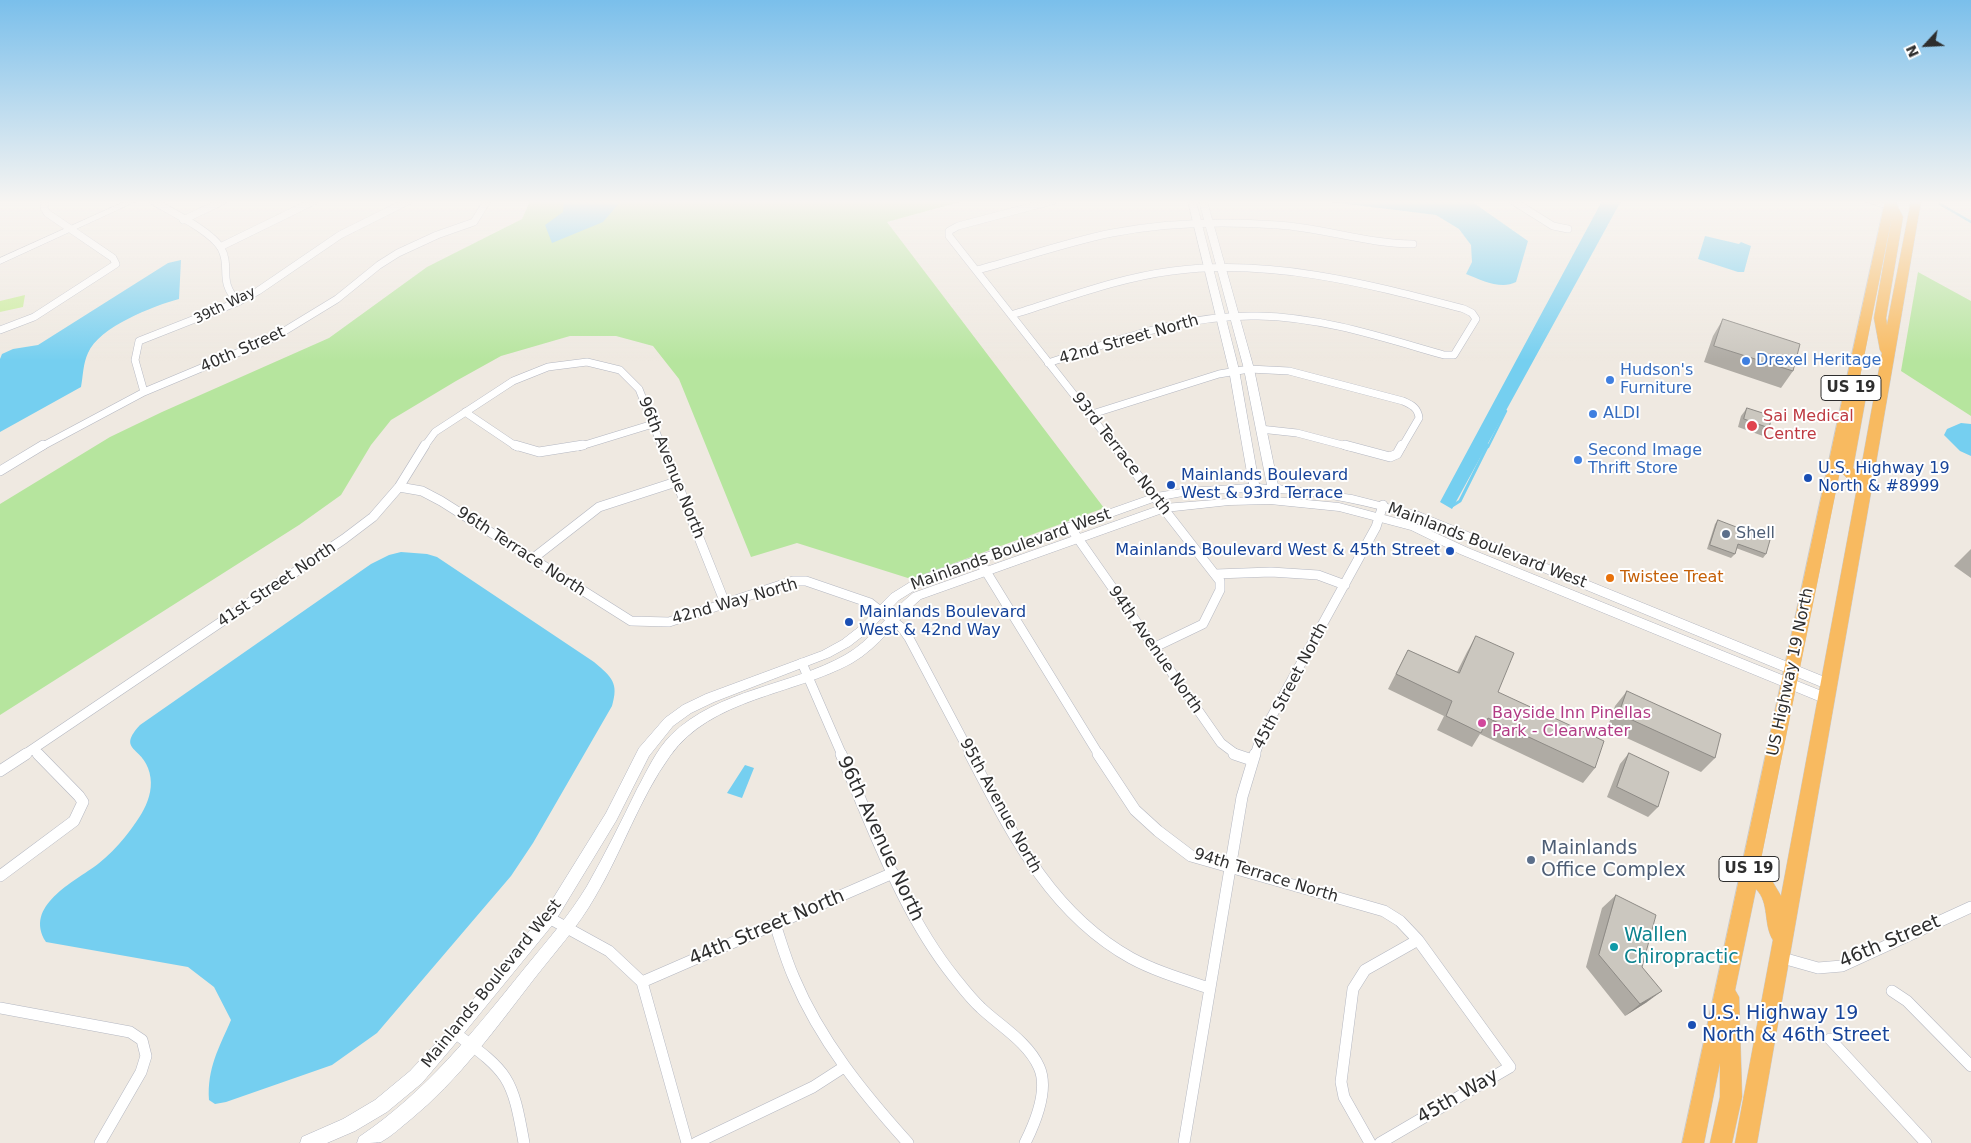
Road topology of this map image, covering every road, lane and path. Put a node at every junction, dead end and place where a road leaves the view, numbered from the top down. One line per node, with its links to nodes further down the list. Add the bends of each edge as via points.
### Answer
1 (11, 254): 13 (street)
2 (108, 254): 21 (street, via 116,264 34,317)
3 (222, 254): 17 (street, via 225,284)
4 (311, 254): 17 (street, 39th Way)
5 (396, 254): 28 (street, 40th Street, via 337,299 273,338)
6 (964, 254): 16 (street, 93rd Terrace North)
7 (1034, 254): 16 (street)
8 (1206, 254): 15 (street)
9 (1219, 254): 14 (street)
10 (1878, 254): 23 (highway, US Highway 19 North / US 19)
11 (1891, 254): 22 (highway, via 1880,318)
12 (1905, 254): 22 (highway, US 19)
13 (0, 260)
14 (1222, 267): 15 (street); 19 (street); 19 (street, 42nd Street North, via 1273,268 1327,275 1464,308 1476,319 1458,351 1454,355 1444,355 1292,318)
15 (1210, 268): 18 (street, via 1143,277); 20 (street)
16 (976, 270): 18 (street, 93rd Terrace North)
17 (238, 302): 28 (street, 39th Way, via 190,324 139,341 134,368)
18 (1011, 315): 24 (street, 93rd Terrace North)
19 (1234, 316): 20 (street, 42nd Street North); 25 (street)
20 (1222, 317): 24 (street, 42nd Street North, via 1176,324); 26 (street)
21 (0, 330)
22 (1888, 359): 36 (highway, US 19)
23 (1856, 362): 36 (highway, via 1863,380 1846,469); 56 (highway, US Highway 19 North / US 19)
24 (1048, 363): 30 (street, 93rd Terrace North)
25 (1248, 369): 26 (street); 32 (street); 32 (street, via 1314,376 1403,401 1414,405 1419,412 1419,418 1397,454 1390,457 1297,433)
26 (1234, 370): 30 (street); 37 (street)
27 (528, 373): 29 (street, 41st Street North); 31 (street, 96th Avenue North, via 586,362 620,370 639,388)
28 (144, 392): 33 (street, 40th Street)
29 (465, 412): 31 (street, via 524,450 541,454); 35 (street, 41st Street North, via 426,442)
30 (1090, 415): 39 (street, 93rd Terrace North)
31 (653, 424): 34 (street, 96th Avenue North)
32 (1260, 429): 38 (street)
33 (0, 471)
34 (676, 482): 45 (street, via 599,507); 50 (street, 96th Avenue North)
35 (399, 487): 45 (street, 96th Terrace North, via 422,491 441,501); 59 (street, 41st Street North, via 373,517 344,539)
36 (1866, 488): 58 (highway, US 19)
37 (1256, 494): 38 (street, Mainlands Boulevard West); 39 (street, Mainlands Boulevard West, via 1204,491); 41 (street, Mainlands Boulevard West, via 1229,501)
38 (1274, 494): 40 (street, Mainlands Boulevard West, via 1348,497); 42 (street, Mainlands Boulevard West)
39 (1155, 498): 41 (street, 93rd Terrace North); 43 (street, Mainlands Boulevard West)
40 (1383, 505): 42 (street, 45th Street North); 56 (street, Mainlands Boulevard West, via 1415,515)
41 (1164, 508): 44 (street, Mainlands Boulevard West); 48 (street, 93rd Terrace North)
42 (1379, 518): 49 (street, 45th Street North); 56 (street, Mainlands Boulevard West, via 1414,527 1464,551)
43 (1070, 527): 44 (street, 94th Avenue North); 46 (street, Mainlands Boulevard West)
44 (1077, 538): 47 (street, Mainlands Boulevard West); 54 (street, 94th Avenue North)
45 (531, 560): 53 (street, 96th Terrace North, via 617,614)
46 (979, 560): 47 (street, 94th Terrace North); 51 (street, Mainlands Boulevard West, via 908,587)
47 (986, 571): 52 (street, Mainlands Boulevard West, via 917,596); 62 (street, 94th Terrace North, via 1128,802 1146,823 1191,856)
48 (1216, 574): 49 (street, via 1271,572 1318,575); 54 (street, via 1220,590 1203,624)
49 (1345, 585): 60 (street, 45th Street North, via 1261,736)
50 (725, 603): 51 (street, 42nd Way North, via 793,581 806,581 870,603); 53 (street, 42nd Way North, via 668,622)
51 (882, 611): 52 (street, 95th Avenue North); 55 (street, Mainlands Boulevard West, via 846,643)
52 (892, 620): 57 (street, Mainlands Boulevard West, via 851,658); 74 (street, 95th Avenue North, via 910,638 1023,854 1040,879 1085,926 1110,945 1150,967)
53 (641, 623)
54 (1153, 648): 60 (street, 94th Avenue North, via 1221,743 1234,754)
55 (802, 663): 57 (street, 96th Avenue North); 67 (street, Mainlands Boulevard West, via 710,698 669,722 644,752 611,817)
56 (1789, 675): 58 (street, Mainlands Boulevard West); 64 (highway, US Highway 19 North / US 19)
57 (808, 678): 63 (street, 96th Avenue North); 69 (street, Mainlands Boulevard West, via 713,712 676,739 654,771 590,893)
58 (1826, 691): 71 (highway, US 19)
59 (33, 749): 61 (street, 41st Street North); 65 (street, via 79,796 83,802 81,810 74,821)
60 (1252, 760): 62 (street, 45th Street North, via 1242,797)
61 (0, 771)
62 (1231, 868): 70 (street, 94th Terrace North, via 1384,911 1400,921); 74 (street, 45th Street North)
63 (893, 873): 68 (street, 44th Street North); 90 (street, 96th Avenue North, via 921,928 953,976 1027,1049 1040,1068 1042,1096 1035,1124)
64 (1748, 873): 71 (highway, via 1762,880 1770,889); 72 (highway, US Highway 19 North / US 19)
65 (0, 876)
66 (1971, 907): 71 (street, 46th Street, via 1842,966 1818,968)
67 (549, 918): 69 (street); 77 (street, Mainlands Boulevard West)
68 (775, 924): 73 (street, 44th Street North); 81 (street, via 796,983 813,1018)
69 (565, 927): 73 (street, via 609,950); 79 (street, Mainlands Boulevard West)
70 (1418, 940): 82 (street, 94th Terrace North); 92 (street, via 1365,970 1353,989 1341,1082 1344,1097)
71 (1780, 951): 96 (highway, US 19)
72 (1729, 968): 94 (highway, US Highway 19 North / US 19); 95 (highway, via 1731,1097)
73 (642, 982): 87 (street)
74 (1210, 988): 91 (street, 45th Street North)
75 (1892, 991): 80 (street, via 1907,1001)
76 (0, 1008): 83 (street, via 130,1032 142,1040 146,1056 141,1072)
77 (455, 1033): 79 (street); 84 (street, Mainlands Boulevard West, via 416,1077 381,1106)
78 (1830, 1039): 97 (street)
79 (472, 1046): 85 (street, Mainlands Boulevard West, via 407,1114); 86 (street, via 507,1077)
80 (1971, 1066)
81 (844, 1067): 88 (street, via 813,1087); 89 (street)
82 (1510, 1067): 93 (street, 45th Way)
83 (100, 1143)
84 (308, 1143)
85 (364, 1143)
86 (524, 1143)
87 (687, 1143)
88 (696, 1143)
89 (908, 1143)
90 (1024, 1143)
91 (1184, 1143)
92 (1370, 1143)
93 (1380, 1143)
94 (1693, 1143)
95 (1721, 1143)
96 (1746, 1143)
97 (1926, 1143)

